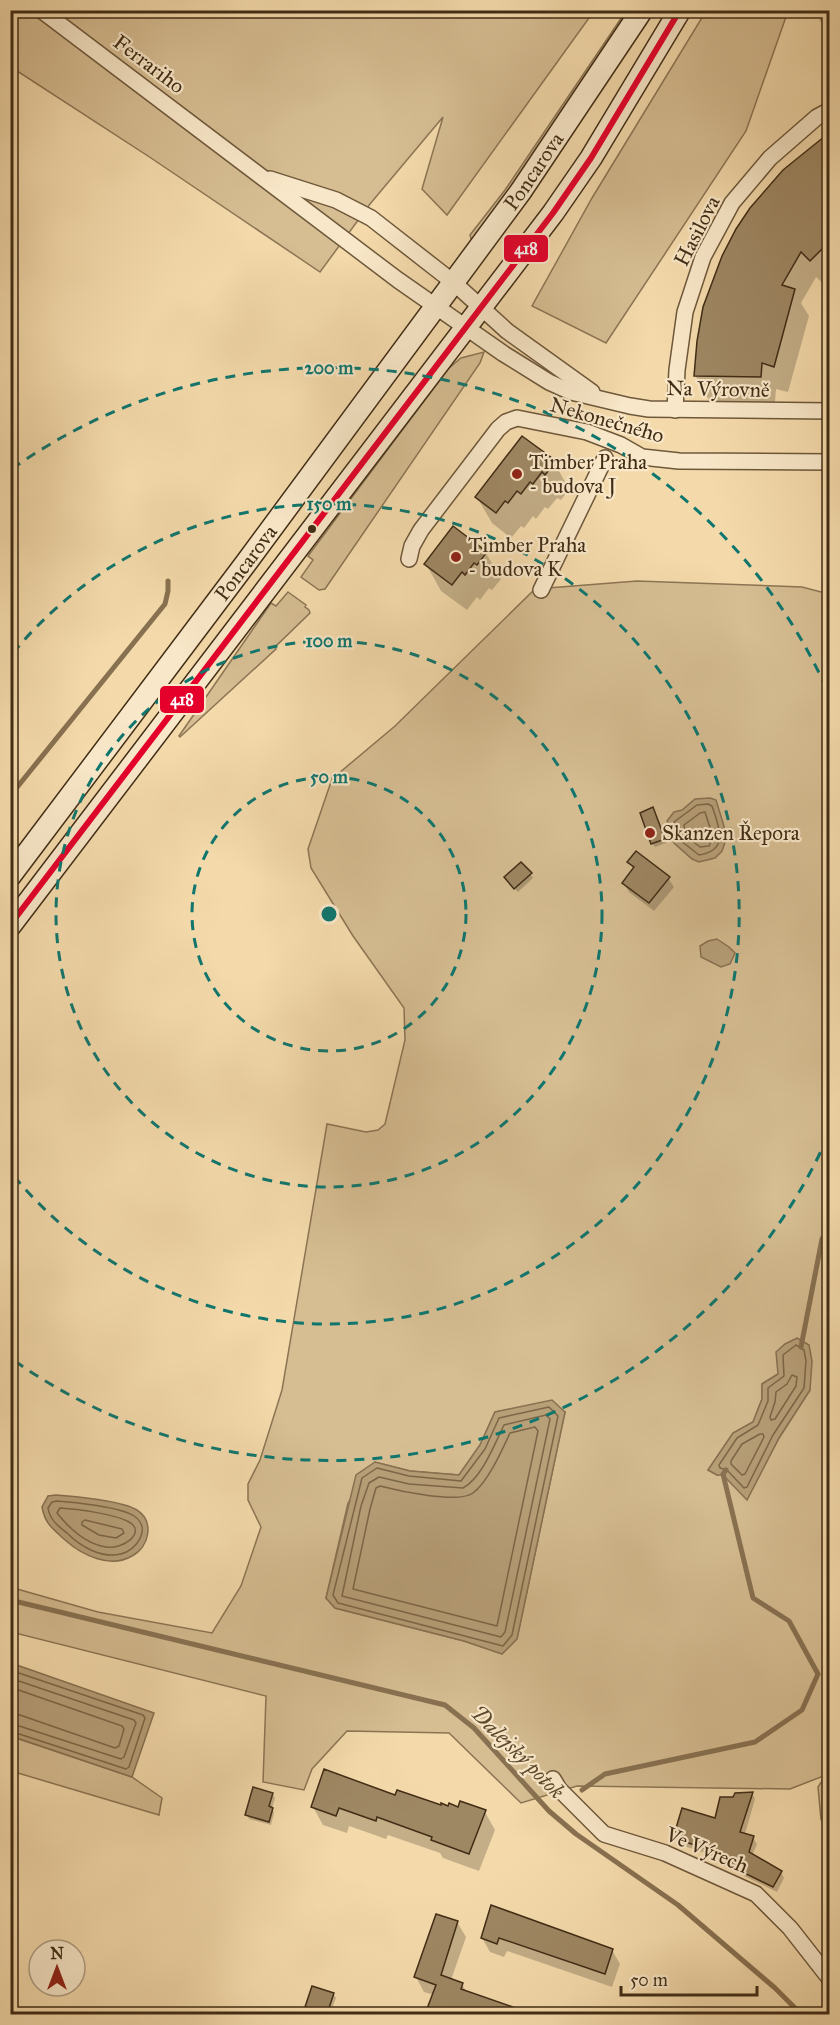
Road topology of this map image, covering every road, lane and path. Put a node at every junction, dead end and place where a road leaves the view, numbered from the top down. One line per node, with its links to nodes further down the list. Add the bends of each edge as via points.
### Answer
1 (41, 10): 5 (street, Ferrariho)
2 (642, 10): 6 (main road, Poncarova, via 559,136)
3 (680, 10): 8 (main road, Poncarova, via 591,158)
4 (830, 110): 11 (street, Hasilova, via 770,158 732,203 703,257 685,312)
5 (260, 175): 6 (street, Ferrariho, via 336,200 370,218); 7 (street, Ferrariho)
6 (453, 282): 7 (main road, Poncarova); 8 (street, Ferrariho)
7 (435, 306): 9 (street, Ferrariho); 17 (main road, Poncarova)
8 (482, 307): 9 (main road, Poncarova); 10 (street, Na Výrovně, via 513,335)
9 (466, 328): 10 (street, Na Výrovně, via 549,382); 18 (main road, Poncarova)
10 (607, 401): 11 (street, Na Výrovně)
11 (675, 410): 12 (street, Na Výrovně)
12 (830, 411)
13 (605, 458): 16 (street)
14 (830, 462): 15 (street, Nekonečného, via 679,461 642,457 587,432 517,418 498,429 484,447 421,530)
15 (409, 559)
16 (541, 591)
17 (10, 876)
18 (10, 926)
19 (553, 1779): 20 (street, Ve Výrech, via 604,1834 665,1852 756,1894 790,1928)
20 (830, 1979)

